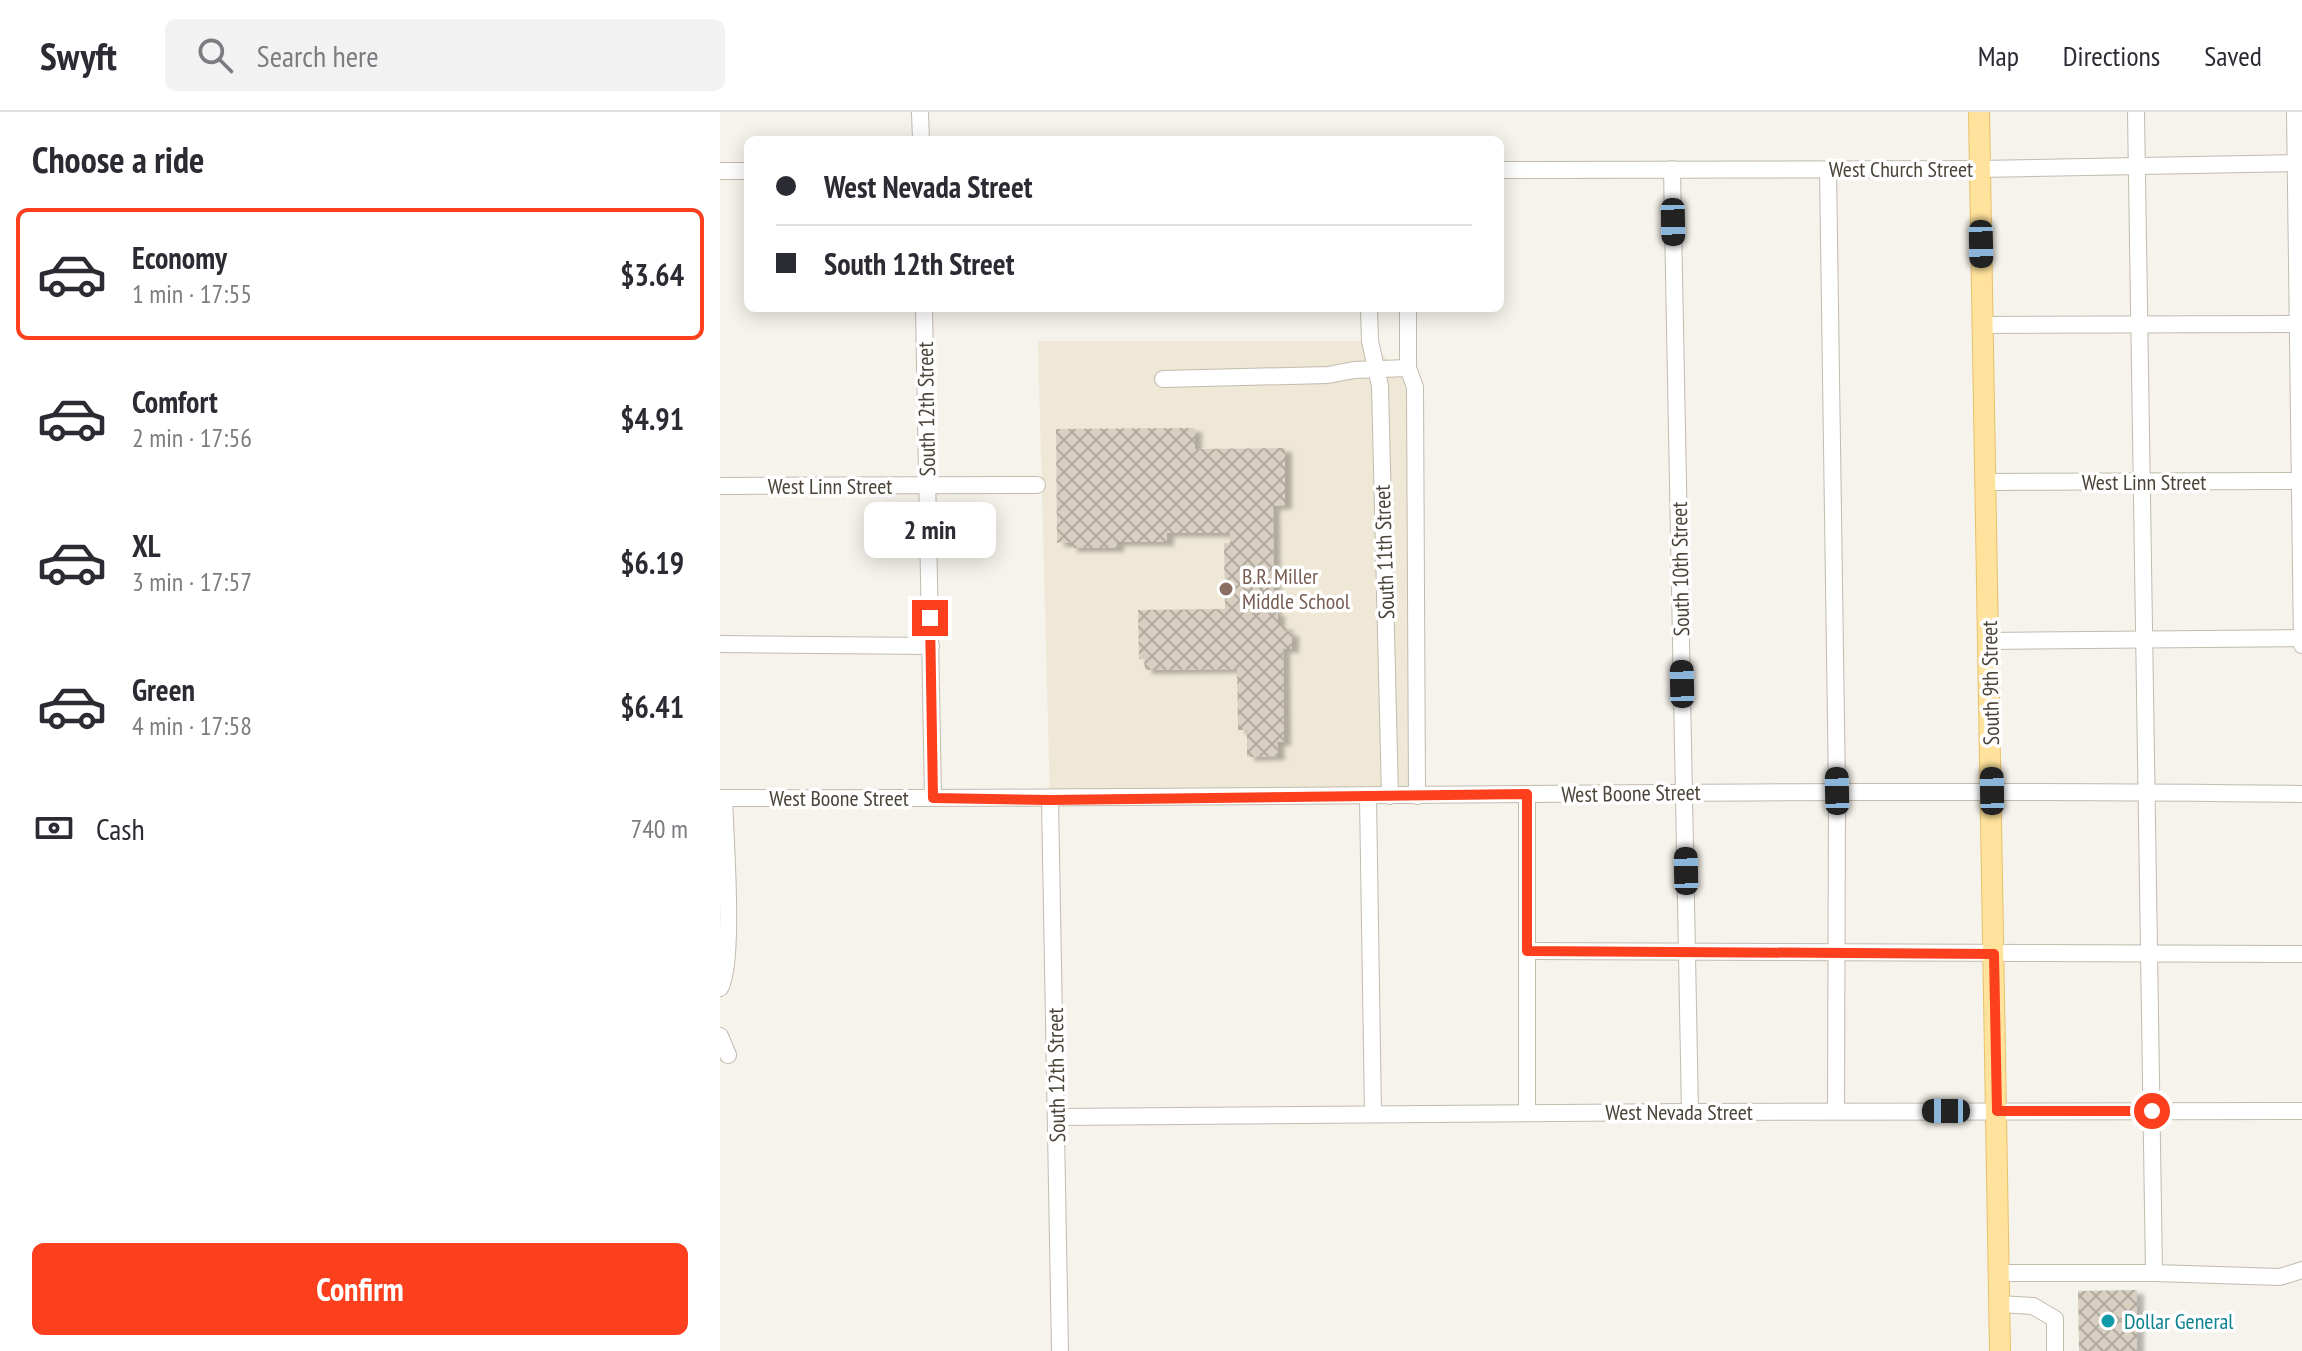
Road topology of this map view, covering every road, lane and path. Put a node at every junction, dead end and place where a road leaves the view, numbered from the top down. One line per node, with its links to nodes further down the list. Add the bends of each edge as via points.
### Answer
1 (920, 112): 5 (street)
2 (1979, 112): 10 (main road, South 9th Street)
3 (2136, 112): 7 (street)
4 (2295, 112): 6 (street)
5 (921, 136)
6 (2299, 163): 7 (street, West Church Street); 17 (street)
7 (2137, 166): 10 (street, West Church Street); 19 (street)
8 (1672, 169): 9 (street, West Church Street); 11 (street, West Church Street); 35 (street, South 10th Street)
9 (1828, 169): 10 (street, West Church Street); 36 (street)
10 (1980, 169): 18 (main road, South 9th Street)
11 (1504, 170)
12 (720, 171): 13 (street)
13 (744, 171)
14 (924, 312): 28 (street, South 12th Street)
15 (1369, 312): 21 (street, South 11th Street)
16 (1408, 312): 20 (street, South 11th Street)
17 (2300, 324): 19 (street); 23 (street)
18 (1983, 325): 19 (street); 24 (main road, South 9th Street)
19 (2140, 325): 25 (street)
20 (1408, 368): 21 (street); 42 (street, South 11th Street, via 1415,387)
21 (1376, 370): 22 (street); 41 (street, South 11th Street)
22 (1163, 379)
23 (2301, 481): 25 (street, West Linn Street); 29 (street)
24 (1986, 482): 25 (street, West Linn Street); 31 (main road, South 9th Street)
25 (2142, 482): 30 (street)
26 (1037, 485): 28 (street, West Linn Street)
27 (720, 486): 28 (street, West Linn Street)
28 (928, 486): 34 (street, South 12th Street)
29 (2302, 638): 30 (street); 33 (street)
30 (2144, 639): 31 (street); 38 (street)
31 (1989, 641): 37 (main road, South 9th Street)
32 (720, 644): 34 (street)
33 (2302, 645)
34 (931, 646): 45 (street, South 12th Street)
35 (1684, 791): 36 (street, West Boone Street); 39 (street, West Boone Street); 48 (street, South 10th Street)
36 (1837, 791): 37 (street, West Boone Street); 49 (street)
37 (1992, 791): 38 (street, West Boone Street); 50 (main road, South 9th Street)
38 (2147, 792): 40 (street, West Boone Street); 51 (street)
39 (1527, 794): 42 (street, West Boone Street); 47 (street)
40 (2302, 794)
41 (1390, 796): 42 (street, West Boone Street); 43 (street, West Boone Street)
42 (1417, 796)
43 (1368, 797): 46 (street, West Boone Street); 62 (street)
44 (722, 798): 45 (street, West Boone Street); 53 (street, via 728,955)
45 (933, 798): 46 (street, West Boone Street)
46 (1050, 800): 63 (street, South 12th Street)
47 (1527, 951): 48 (street); 61 (street)
48 (1687, 953): 49 (street); 60 (street, South 10th Street)
49 (1836, 953): 50 (street); 56 (street)
50 (1994, 954): 51 (street); 57 (main road, South 9th Street)
51 (2149, 954): 52 (street); 58 (street)
52 (2302, 954)
53 (720, 988)
54 (720, 1036): 55 (street)
55 (728, 1055)
56 (1836, 1111): 57 (street, West Nevada Street); 60 (street, West Nevada Street)
57 (1997, 1111): 58 (street, West Nevada Street); 65 (main road, South 9th Street)
58 (2152, 1111): 59 (street, West Nevada Street); 66 (street)
59 (2302, 1111)
60 (1690, 1112): 61 (street, West Nevada Street)
61 (1527, 1113): 62 (street, West Nevada Street)
62 (1373, 1114): 63 (street, West Nevada Street)
63 (1057, 1117): 68 (street, South 12th Street)
64 (2302, 1270): 66 (street, via 2280,1277)
65 (1999, 1273): 66 (street); 67 (main road, South 9th Street)
66 (2154, 1273)
67 (1999, 1304): 69 (main road, South 9th Street); 70 (street, via 2033,1306 2055,1319)
68 (1060, 1351)
69 (2000, 1351)
70 (2055, 1351)

